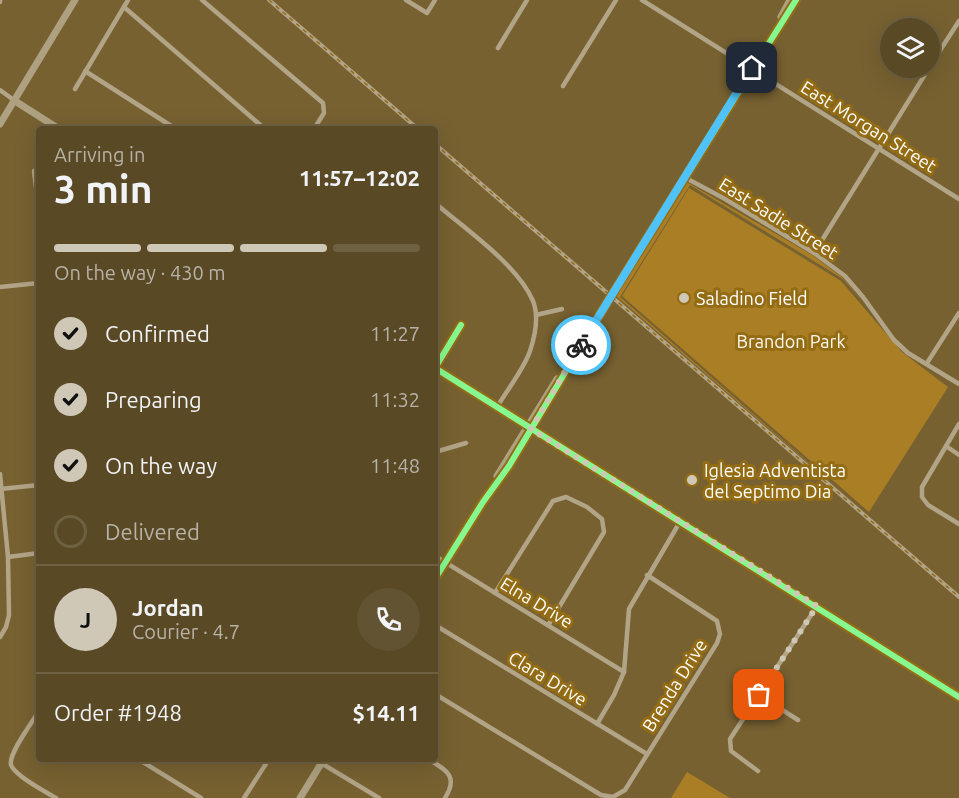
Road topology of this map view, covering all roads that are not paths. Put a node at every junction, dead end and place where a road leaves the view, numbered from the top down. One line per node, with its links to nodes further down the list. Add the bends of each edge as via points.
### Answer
1 (75, 0): 22 (street)
2 (128, 0): 11 (street)
3 (202, 0): 27 (street, via 322,103 324,113)
4 (406, 0): 5 (street, via 427,13)
5 (435, 0)
6 (527, 0): 14 (street)
7 (616, 0): 19 (street)
8 (642, 0): 16 (street, East Morgan Street)
9 (790, 0): 13 (street)
10 (796, 0): 13 (street)
11 (124, 7): 17 (street); 26 (street)
12 (959, 21): 15 (street)
13 (772, 36): 16 (street)
14 (498, 48)
15 (940, 51)
16 (752, 68): 28 (street, East Morgan Street); 30 (street)
17 (85, 71): 20 (street); 25 (street)
18 (923, 78): 28 (street)
19 (563, 86)
20 (75, 89)
21 (0, 90): 22 (street)
22 (15, 101): 23 (street); 24 (street)
23 (0, 124)
24 (54, 126)
25 (171, 126)
26 (262, 126)
27 (316, 126)
28 (878, 148): 32 (street, East Morgan Street); 34 (street)
29 (34, 171): 31 (street)
30 (684, 177): 34 (street, East Sadie Street); 47 (street)
31 (36, 187)
32 (959, 199)
33 (438, 206): 39 (street, via 513,270 533,302)
34 (814, 253): 42 (street, East Sadie Street, via 845,276 894,340)
35 (36, 283): 36 (street)
36 (0, 287)
37 (561, 309): 39 (street)
38 (959, 313): 42 (street)
39 (536, 315): 45 (street, via 530,353)
40 (461, 325): 41 (street)
41 (438, 363)
42 (927, 363): 44 (street, East Sadie Street)
43 (438, 370): 45 (street)
44 (959, 384)
45 (497, 407): 47 (street)
46 (959, 424): 49 (street)
47 (529, 427): 55 (street); 60 (street)
48 (466, 443): 50 (street)
49 (946, 446): 51 (street); 56 (street, via 921,487 922,497)
50 (438, 451)
51 (959, 454)
52 (0, 474): 54 (street)
53 (36, 485): 54 (street)
54 (1, 489): 58 (street)
55 (681, 520): 62 (street); 64 (street)
56 (959, 524)
57 (36, 553): 58 (street)
58 (8, 557): 67 (street, via 9,615)
59 (438, 558): 60 (street, Elna Drive)
60 (446, 562): 61 (street); 63 (street, Elna Drive)
61 (438, 574)
62 (647, 575): 68 (street, via 629,609); 75 (street, Brenda Drive, via 717,621 720,634)
63 (495, 593): 65 (street, Elna Drive); 65 (street, via 553,501 567,497 587,507 602,519 604,532)
64 (817, 606): 69 (street); 71 (street)
65 (549, 624): 68 (street, Elna Drive)
66 (438, 627): 74 (street, Clara Drive)
67 (0, 637)
68 (624, 672): 74 (street)
69 (759, 695): 73 (street); 81 (street, via 730,739 731,751)
70 (438, 696): 82 (street, via 601,795)
71 (959, 697)
72 (36, 716): 83 (street, via 12,756 11,765)
73 (798, 720)
74 (597, 724): 75 (street, Clara Drive)
75 (647, 754): 82 (street, Brenda Drive, via 625,790)
76 (143, 762): 84 (street)
77 (267, 762): 85 (street)
78 (322, 762): 86 (street)
79 (325, 762): 87 (street)
80 (433, 762): 88 (street, via 447,771 452,782)
81 (758, 771)
82 (613, 797)
83 (56, 798)
84 (201, 798)
85 (244, 798)
86 (300, 798)
87 (379, 798)
88 (445, 798)

